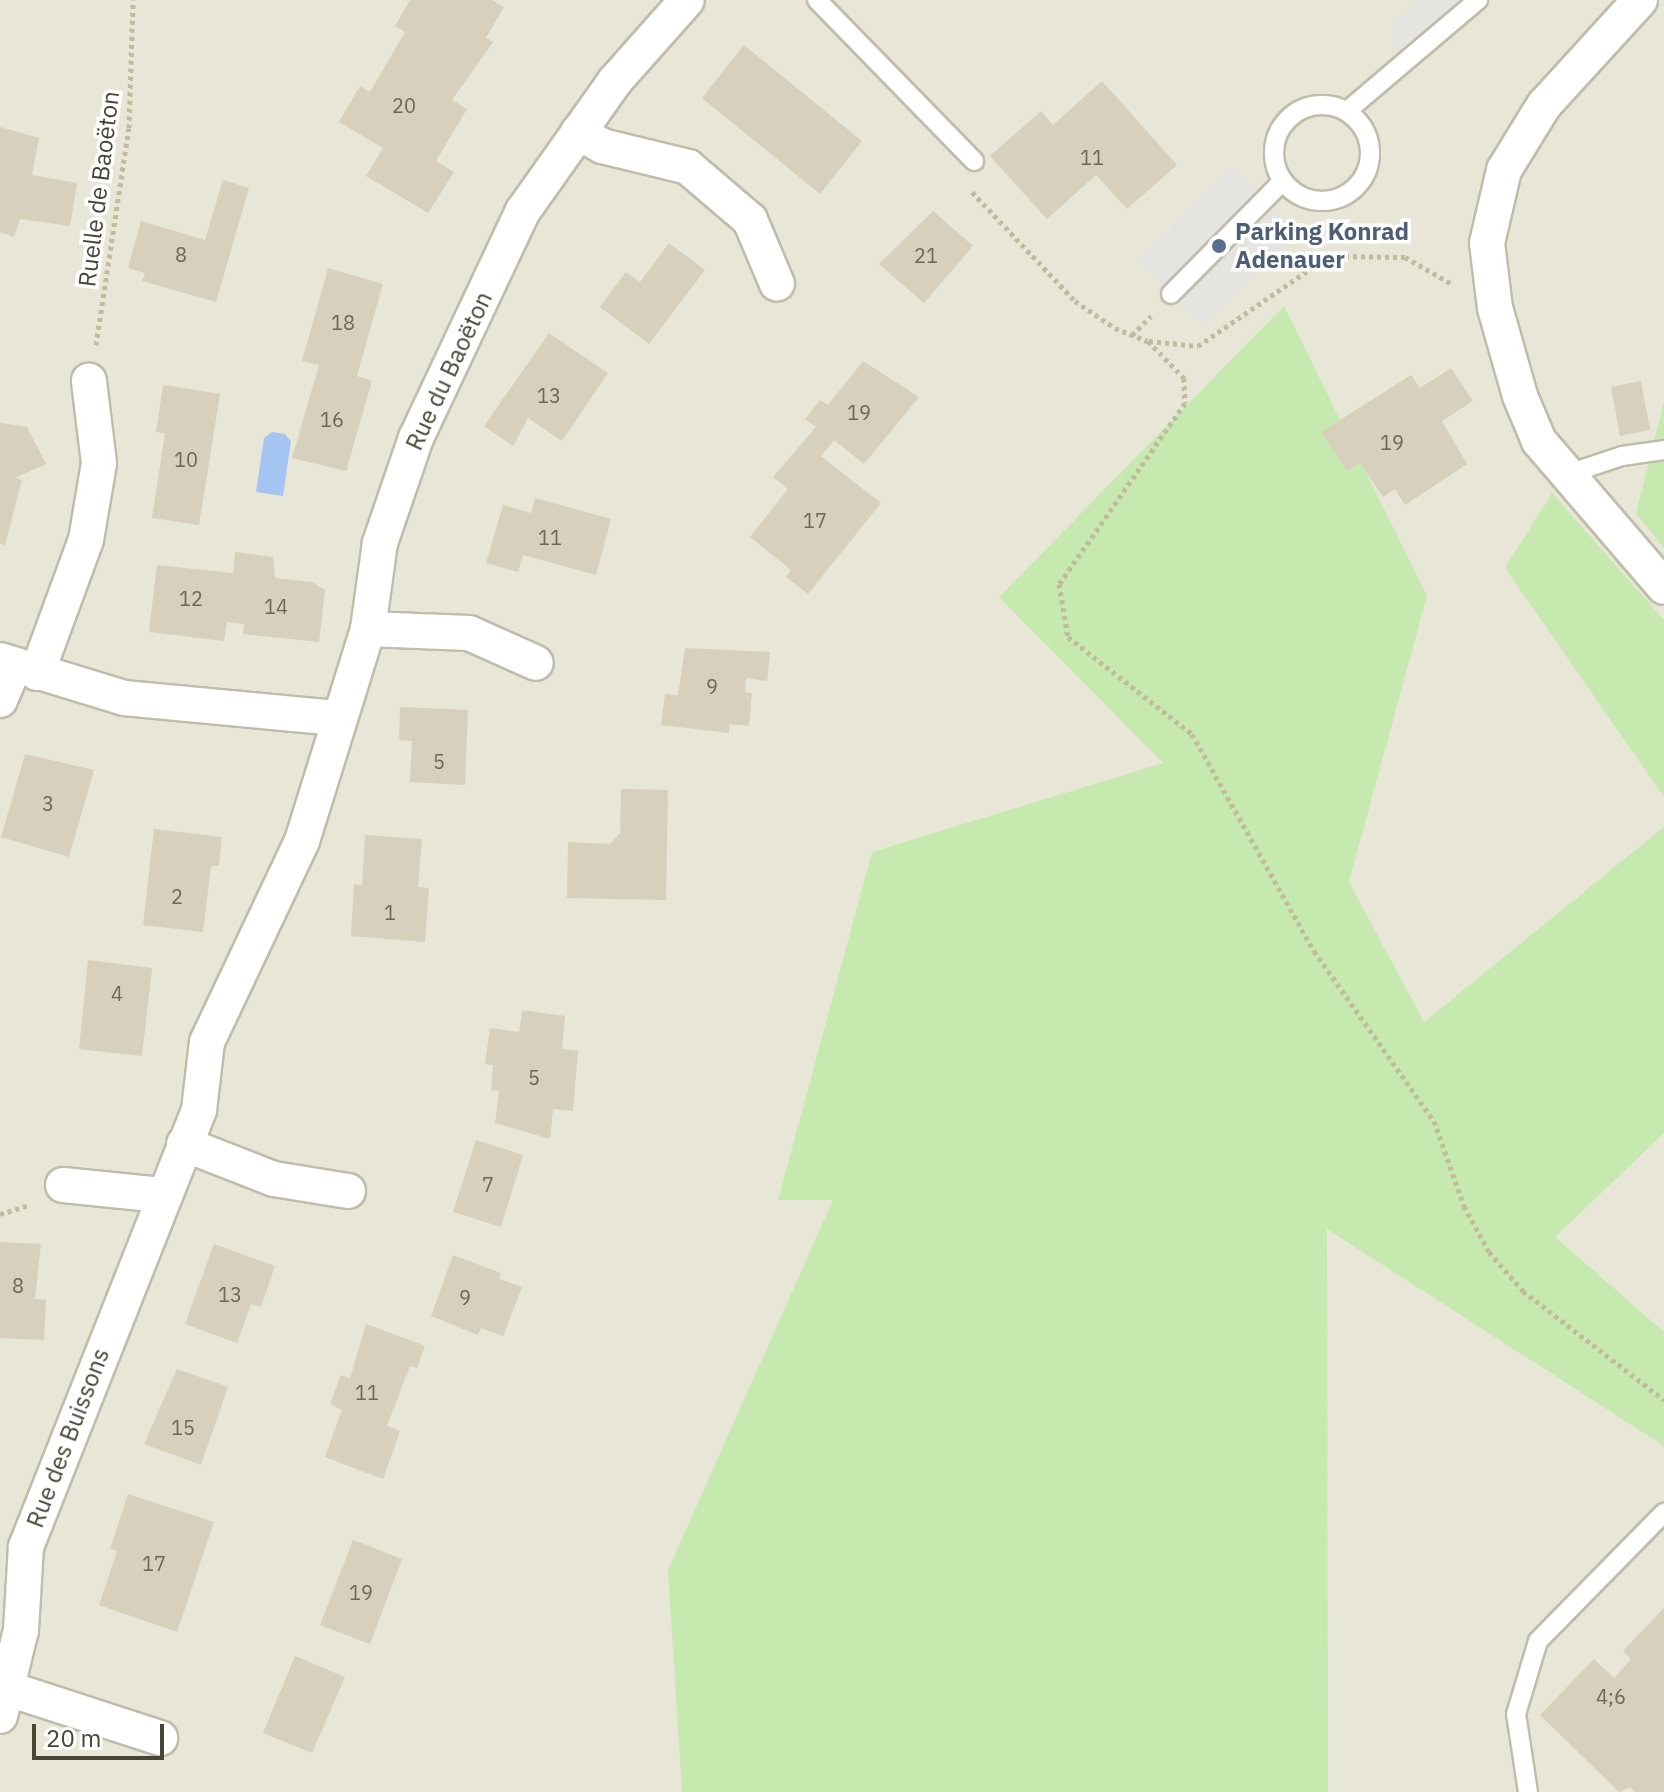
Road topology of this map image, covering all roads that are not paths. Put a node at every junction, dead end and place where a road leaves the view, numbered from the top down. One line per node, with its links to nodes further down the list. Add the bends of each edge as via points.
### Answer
1 (687, 0): 6 (street, Rue du Baoëton)
2 (817, 0): 7 (lane)
3 (1478, 0): 5 (lane)
4 (1640, 0): 13 (street, via 1544,105 1504,170 1487,243 1495,308 1520,396 1539,441)
5 (1347, 111): 8 (lane, via 1316,105 1286,120 1274,150); 8 (lane, via 1367,134 1369,165 1363,179 1339,198 1324,201 1308,199)
6 (578, 132): 9 (street, via 602,146 688,167 750,220); 15 (street, Rue du Baoëton, via 523,211 416,438 380,543)
7 (974, 161)
8 (1283, 181): 10 (lane)
9 (777, 284)
10 (1171, 294)
11 (89, 381): 17 (street, via 99,463 86,540)
12 (1664, 450): 13 (lane, via 1622,456)
13 (1568, 474): 14 (street)
14 (1664, 587)
15 (368, 629): 16 (street, via 469,633); 19 (street, Rue du Baoëton)
16 (536, 663)
17 (17, 666): 18 (street); 19 (street, via 124,698)
18 (0, 700)
19 (336, 718): 20 (street, Rue des Buissons, via 302,841 207,1042 199,1110)
20 (184, 1144): 22 (street, via 274,1179); 23 (street, Rue des Buissons)
21 (63, 1185): 23 (street)
22 (348, 1191)
23 (161, 1195): 25 (street, Rue des Buissons, via 26,1547 21,1630)
24 (1664, 1513): 27 (lane, via 1538,1641 1516,1714)
25 (4, 1702): 26 (street, Rue des Buissons)
26 (160, 1738)
27 (1528, 1792)

